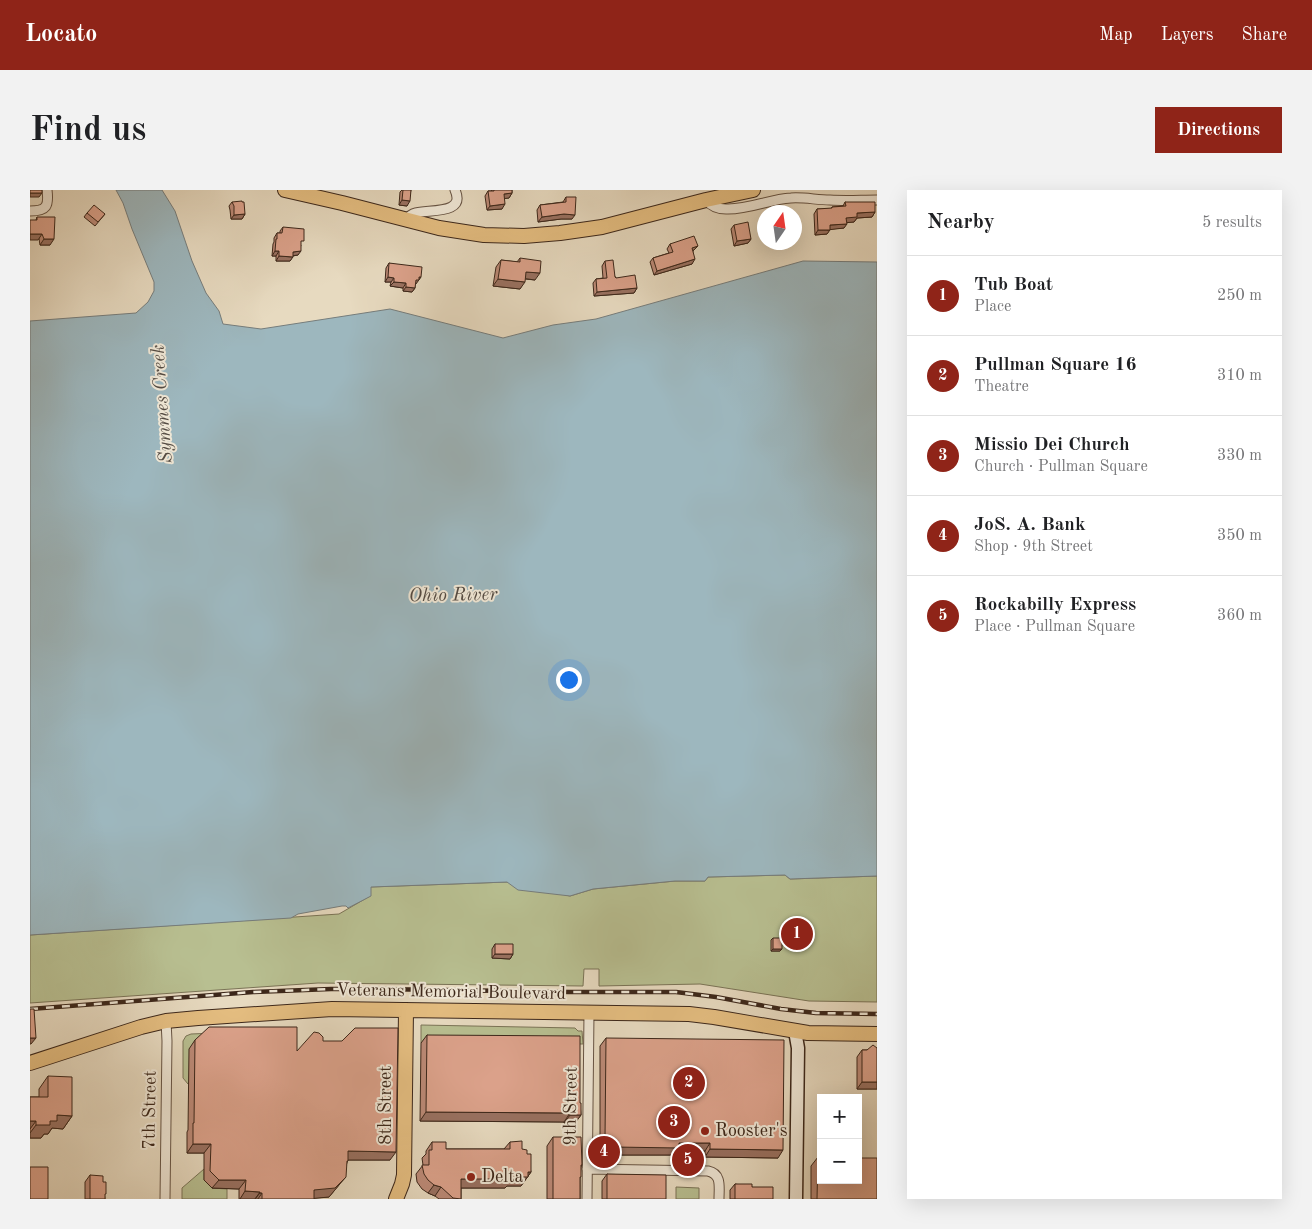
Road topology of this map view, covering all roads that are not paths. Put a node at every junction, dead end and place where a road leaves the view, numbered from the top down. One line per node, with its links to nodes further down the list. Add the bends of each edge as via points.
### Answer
1 (47, 190): 7 (street, via 45,208)
2 (285, 190): 8 (main road)
3 (455, 190): 8 (street, via 457,202 450,208 414,213)
4 (754, 190): 5 (main road)
5 (706, 200): 6 (street, via 710,205 726,209 793,197); 8 (main road, via 602,227 546,235 469,233)
6 (877, 200)
7 (30, 212)
8 (405, 220)
9 (406, 1010): 10 (main road, Veterans Memorial Boulevard); 11 (main road, Veterans Memorial Boulevard, via 326,1009); 17 (main road, 8th Street, via 404,1175)
10 (589, 1013): 12 (main road, Veterans Memorial Boulevard, via 702,1015); 15 (street, 9th Street)
11 (166, 1021): 14 (main road, Veterans Memorial Boulevard); 16 (street, 7th Street)
12 (795, 1031): 13 (main road, Veterans Memorial Boulevard); 20 (street, via 798,1048)
13 (877, 1034)
14 (30, 1063)
15 (587, 1169): 18 (street, 9th Street); 19 (street, via 713,1172 719,1180)
16 (166, 1199)
17 (396, 1199)
18 (587, 1199)
19 (719, 1199)
20 (796, 1199)

